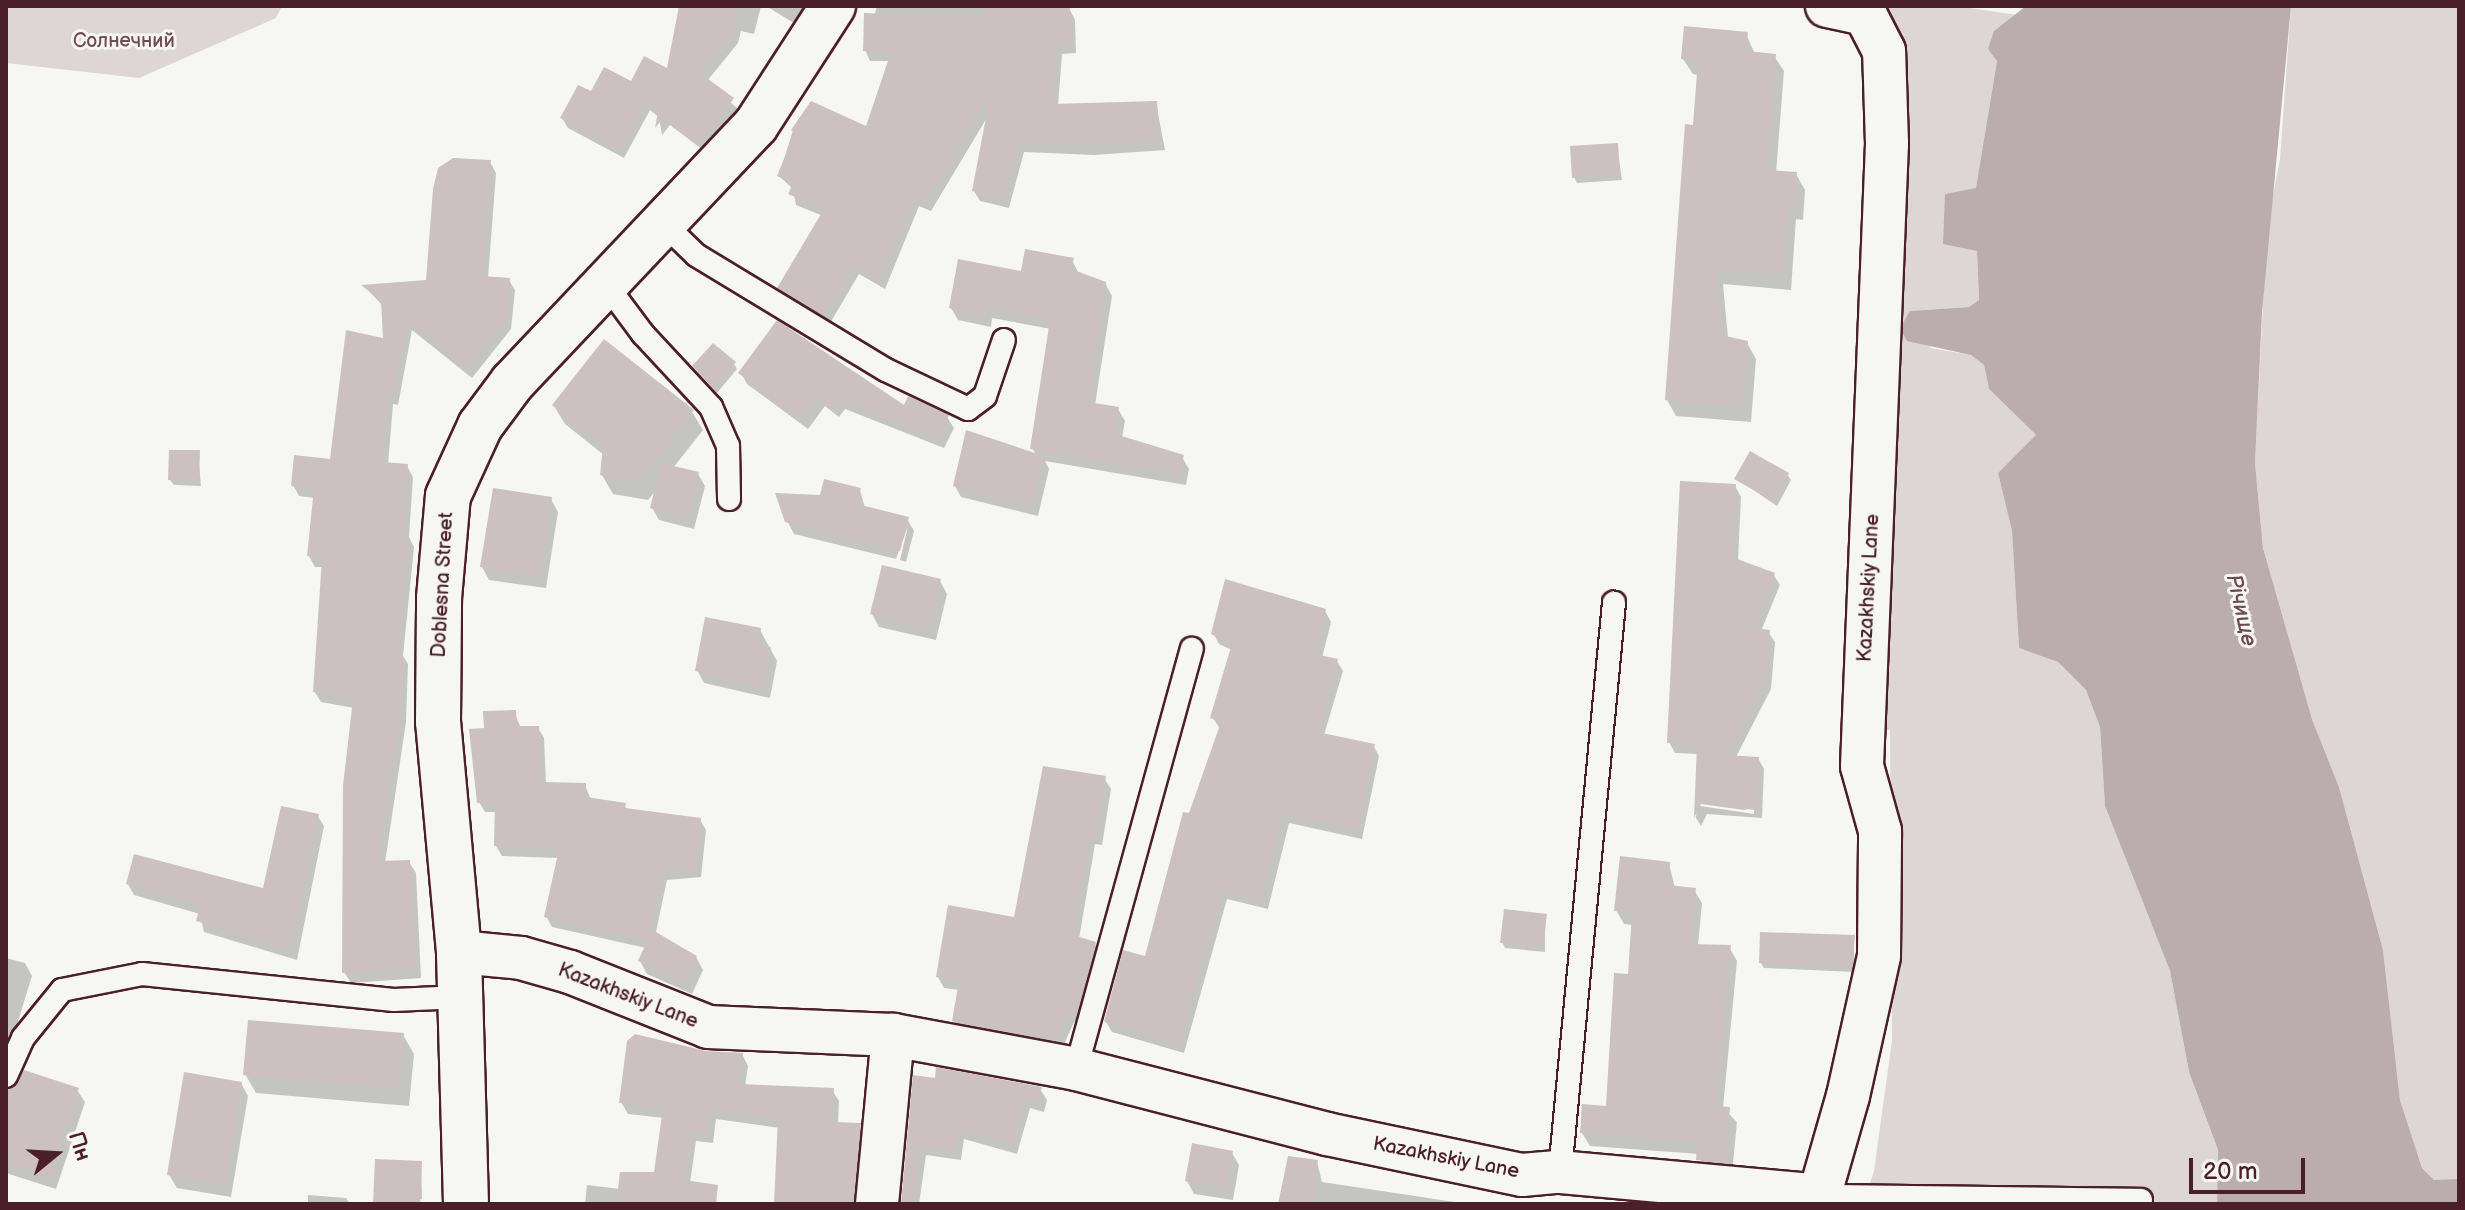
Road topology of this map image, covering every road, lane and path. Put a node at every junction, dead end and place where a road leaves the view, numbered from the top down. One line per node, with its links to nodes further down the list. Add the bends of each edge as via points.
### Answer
1 (833, 6): 3 (street, Doblesna Street, via 756,125)
2 (1827, 6): 15 (street, Kazakhskiy Lane, via 1865,14 1884,51 1887,144 1862,766 1880,831 1879,956)
3 (662, 222): 4 (street, Doblesna Street); 5 (lane, via 696,255 886,370 968,409 985,396)
4 (605, 283): 6 (lane, via 711,407 728,446); 9 (street, Doblesna Street, via 496,405 448,496 439,598 438,722)
5 (1004, 340)
6 (729, 499)
7 (1614, 603): 14 (lane)
8 (1192, 649): 12 (lane)
9 (459, 952): 10 (street, Doblesna Street); 11 (street, Kazakhskiy Lane, via 521,958 570,972 708,1027)
10 (461, 997): 13 (lane, via 380,999 142,974 62,990 23,1038); 17 (street, Doblesna Street)
11 (893, 1035): 12 (street, Kazakhskiy Lane); 18 (street)
12 (1076, 1069): 14 (street, Kazakhskiy Lane, via 1342,1137 1522,1175)
13 (6, 1076)
14 (1560, 1172): 15 (street, Kazakhskiy Lane)
15 (1820, 1200): 16 (lane)
16 (2141, 1200)
17 (466, 1204)
18 (877, 1204)

